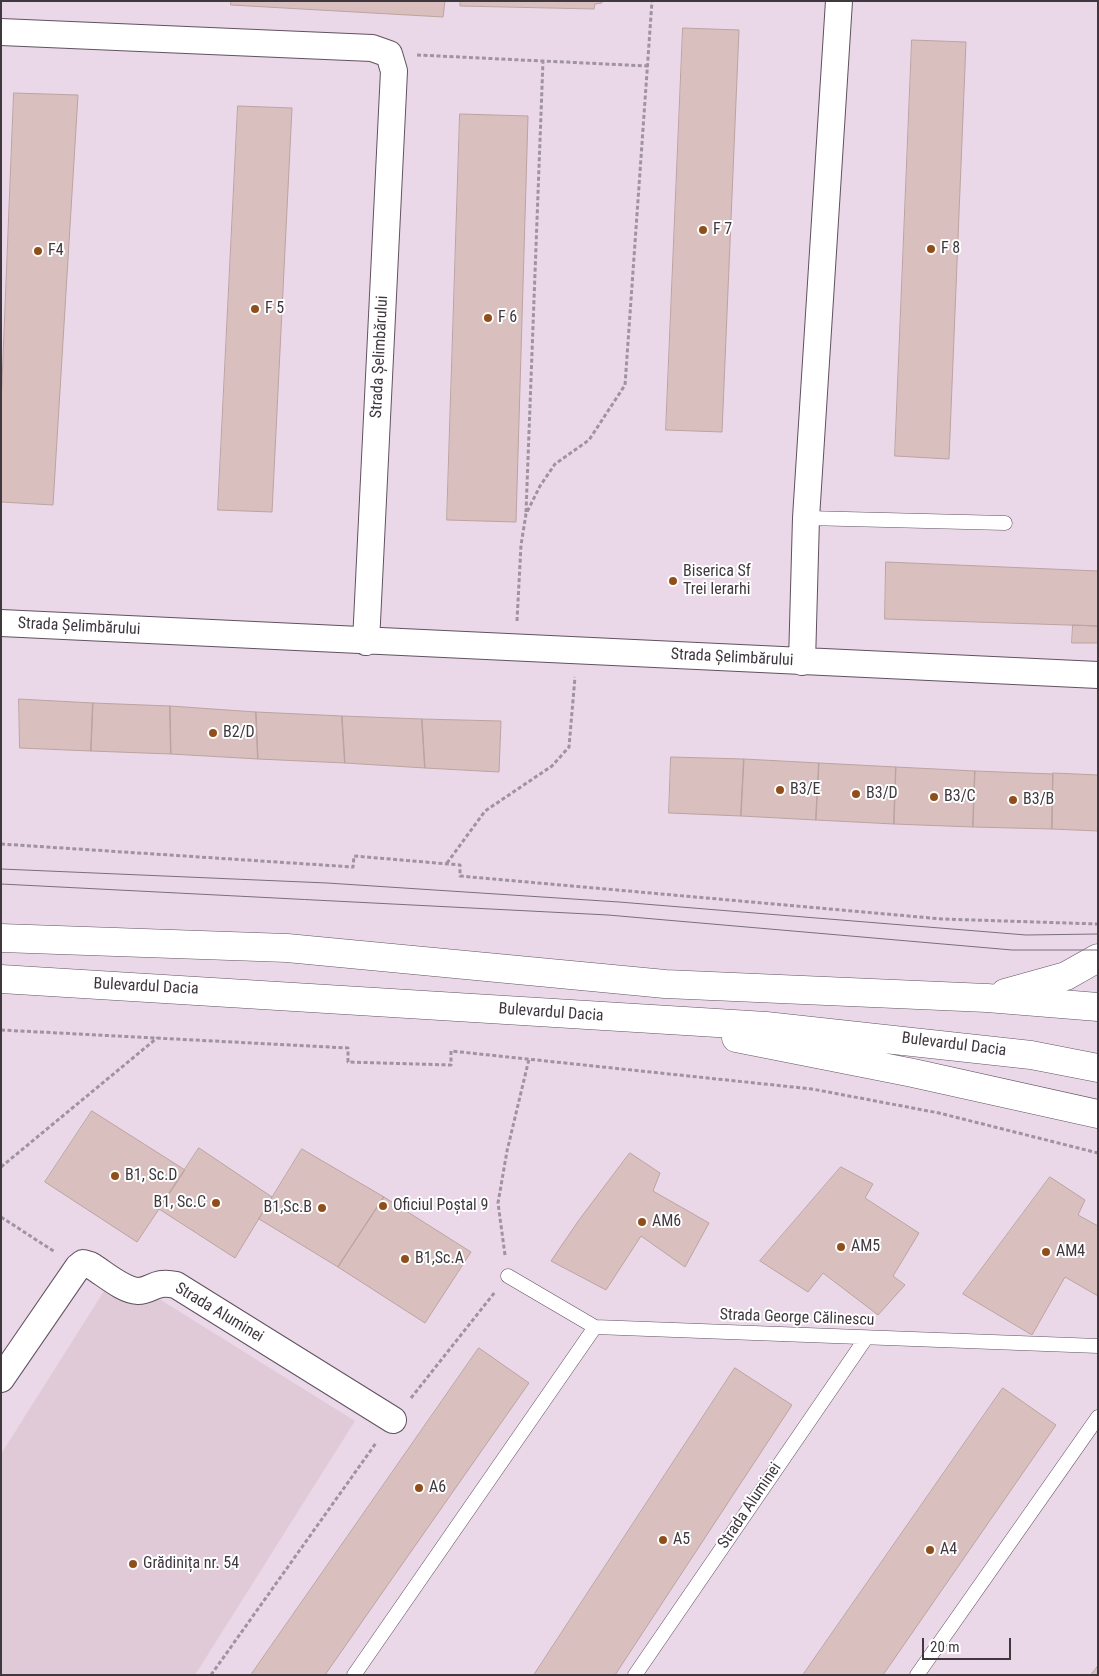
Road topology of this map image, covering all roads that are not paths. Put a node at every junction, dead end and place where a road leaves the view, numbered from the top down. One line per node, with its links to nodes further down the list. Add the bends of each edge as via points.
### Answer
1 (839, 1): 3 (street)
2 (1, 32): 6 (street, Strada Șelimbărului, via 372,48 392,63)
3 (806, 518): 4 (lane); 7 (street)
4 (1004, 523)
5 (1, 623): 6 (street, Strada Șelimbărului)
6 (366, 642): 7 (street, Strada Șelimbărului)
7 (802, 662): 8 (street, Strada Șelimbărului)
8 (1098, 675)
9 (1, 938): 12 (main road, via 287,948 665,984)
10 (1098, 958): 12 (main road, via 1066,976)
11 (1, 979): 14 (main road, Bulevardul Dacia)
12 (987, 998): 13 (main road)
13 (1098, 1007)
14 (629, 1018): 15 (main road, Bulevardul Dacia, via 890,1038 1032,1055); 16 (main road, via 913,1073)
15 (1098, 1068)
16 (1098, 1114)
17 (508, 1276): 18 (lane, Strada George Călinescu)
18 (595, 1327): 19 (lane, Strada George Călinescu); 24 (lane)
19 (866, 1338): 20 (lane, Strada George Călinescu); 25 (lane, Strada Aluminei)
20 (1098, 1346)
21 (1, 1379): 23 (street, Strada Aluminei, via 83,1264 90,1265 126,1288 140,1291 164,1282 176,1285)
22 (1098, 1417): 26 (lane)
23 (394, 1420)
24 (354, 1675)
25 (635, 1675)
26 (916, 1675)

